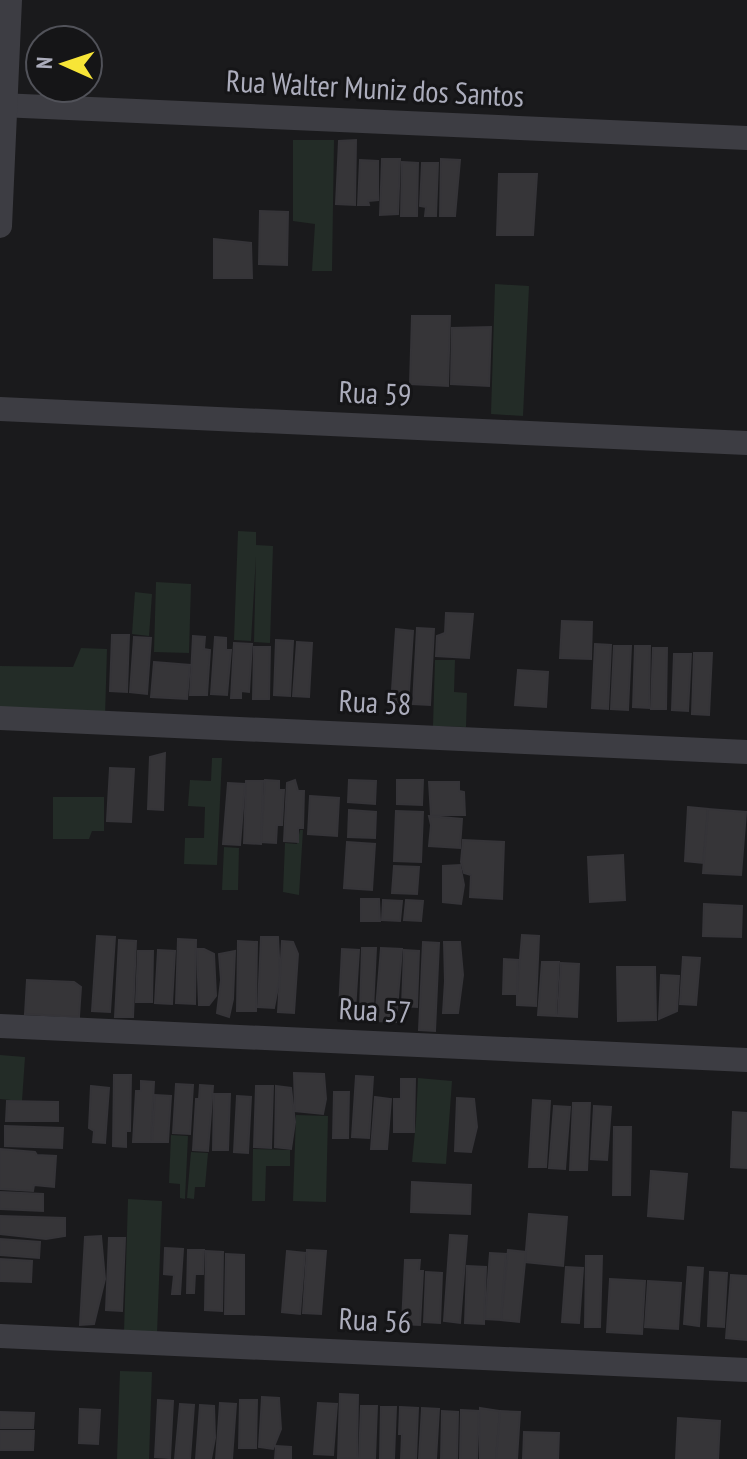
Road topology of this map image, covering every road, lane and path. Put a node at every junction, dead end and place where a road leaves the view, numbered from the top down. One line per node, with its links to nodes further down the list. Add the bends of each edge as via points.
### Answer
1 (10, 0): 2 (street)
2 (3, 105): 3 (street, Rua Walter Muniz dos Santos); 4 (street)
3 (747, 138)
4 (0, 226)
5 (0, 409): 6 (street, Rua 59)
6 (747, 443)
7 (0, 718): 8 (street, Rua 58)
8 (747, 752)
9 (0, 1026): 10 (street, Rua 57)
10 (747, 1060)
11 (0, 1336): 12 (street, Rua 56)
12 (747, 1370)

